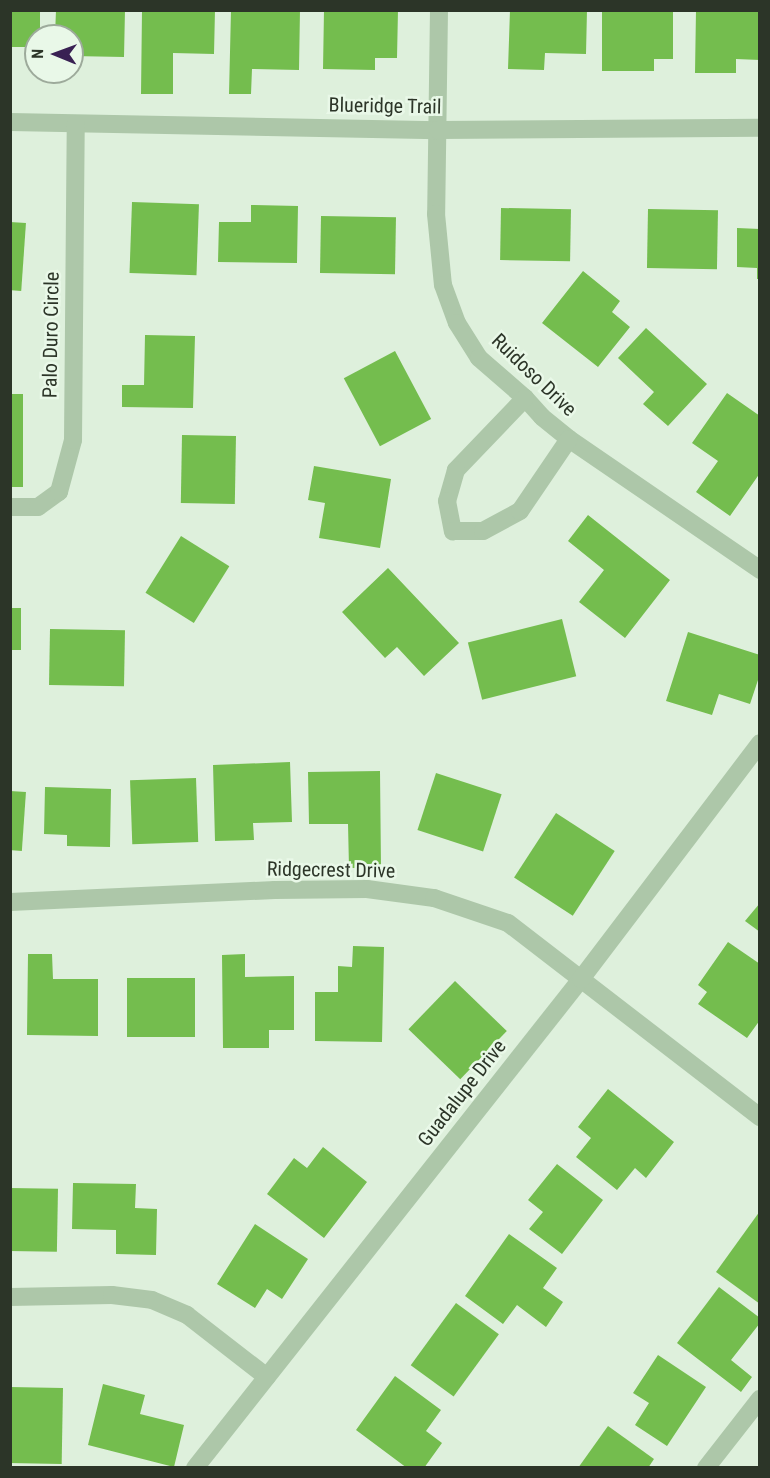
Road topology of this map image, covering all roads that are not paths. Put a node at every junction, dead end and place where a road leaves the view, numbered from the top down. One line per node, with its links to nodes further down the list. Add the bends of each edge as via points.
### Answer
1 (439, 10): 5 (street, Ruidoso Drive)
2 (10, 122): 3 (street, Blueridge Trail)
3 (76, 124): 5 (street, Blueridge Trail); 8 (street, Palo Duro Circle, via 73,440 59,492 38,507)
4 (759, 128): 5 (street, Blueridge Trail)
5 (438, 130): 6 (street, Ruidoso Drive, via 436,214 443,285 457,323 479,358)
6 (525, 398): 7 (street, Ruidoso Drive); 7 (street, via 456,470 447,501 453,531 483,531 520,511)
7 (569, 439): 9 (street, Ruidoso Drive)
8 (10, 507)
9 (759, 570)
10 (759, 743): 12 (street, Guadalupe Drive)
11 (10, 902): 12 (street, Ridgecrest Drive, via 367,889 434,898 508,923)
12 (581, 979): 13 (street, Ridgecrest Drive); 15 (street, Guadalupe Drive)
13 (759, 1117)
14 (10, 1297): 15 (street, via 112,1296 152,1300 187,1315)
15 (267, 1377): 17 (street, Guadalupe Drive)
16 (759, 1399): 18 (street)
17 (195, 1467)
18 (706, 1467)

